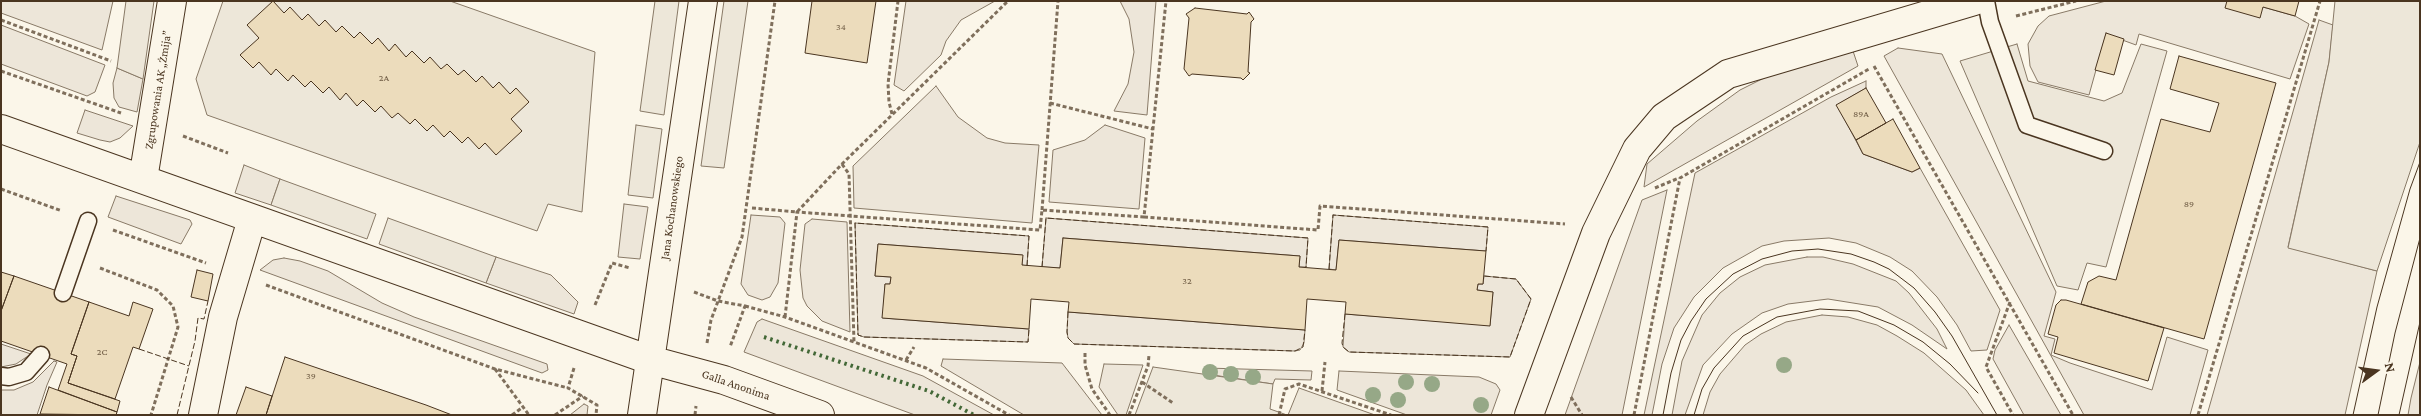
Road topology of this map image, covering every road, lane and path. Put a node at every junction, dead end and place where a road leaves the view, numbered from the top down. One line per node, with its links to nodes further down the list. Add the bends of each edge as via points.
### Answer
1 (172, 1): 16 (street, Zgrupowania AK „Żmija”)
2 (703, 1): 43 (street, Jana Kochanowskiego)
3 (775, 1): 47 (path, via 742,237 711,320)
4 (898, 1): 15 (path, via 888,84)
5 (1008, 1): 15 (path)
6 (1058, 1): 14 (path)
7 (1166, 1): 18 (path)
8 (1974, 1): 31 (street, via 1761,62 1721,78 1664,117 1636,149)
9 (1986, 1): 19 (lane, via 1990,22 2027,125)
10 (2320, 1): 71 (path)
11 (1, 20): 12 (path)
12 (111, 61)
13 (1, 71): 16 (path)
14 (1050, 103): 18 (path); 25 (path)
15 (892, 115): 21 (path)
16 (153, 124): 20 (path); 22 (street, Zgrupowania AK „Żmija”)
17 (1, 129): 22 (street, Galla Anonima)
18 (1153, 129): 28 (path)
19 (2104, 151)
20 (228, 153)
21 (842, 164): 26 (path); 27 (path, via 849,174)
22 (143, 179): 29 (street, Galla Anonima)
23 (1, 189): 30 (path)
24 (752, 208): 26 (path)
25 (1042, 210): 27 (path, via 1040,230); 28 (path)
26 (797, 212): 27 (path); 37 (path)
27 (851, 216): 38 (path)
28 (1144, 218): 31 (path, via 1318,230 1320,206 1566,224)
29 (252, 219): 33 (street); 43 (street, Galla Anonima)
30 (88, 221): 32 (lane); 33 (path)
31 (1594, 236): 67 (street)
32 (74, 259): 34 (lane); 55 (path, via 157,290 173,306 178,327)
33 (234, 273): 46 (path); 56 (street)
34 (63, 293)
35 (2010, 302): 68 (path, via 1876,65 1680,178); 69 (path, via 1986,367); 70 (path)
36 (745, 306): 37 (path)
37 (786, 317): 38 (path)
38 (854, 342): 44 (path)
39 (914, 347): 44 (path)
40 (1085, 353): 63 (path, via 1092,389)
41 (41, 355): 48 (lane, via 26,372)
42 (1149, 355): 49 (path)
43 (650, 360): 47 (street, Galla Anonima); 60 (street, Jana Kochanowskiego)
44 (906, 360): 62 (path)
45 (1325, 362): 51 (path)
46 (495, 368): 50 (path); 54 (path)
47 (702, 373): 61 (street, Galla Anonima)
48 (1, 376)
49 (1142, 382): 53 (path); 64 (path)
50 (568, 388)
51 (1322, 391): 65 (path, via 1299,384 1285,389); 66 (path)
52 (583, 396): 59 (path)
53 (1173, 403)
54 (523, 408): 57 (path); 58 (path)
55 (151, 415)
56 (203, 415)
57 (512, 415)
58 (529, 415)
59 (555, 415)
60 (642, 415)
61 (820, 415)
62 (1009, 415)
63 (1110, 415)
64 (1129, 415)
65 (1279, 415)
66 (1391, 415)
67 (1528, 415)
68 (1634, 415)
69 (2013, 415)
70 (2073, 415)
71 (2198, 415)

